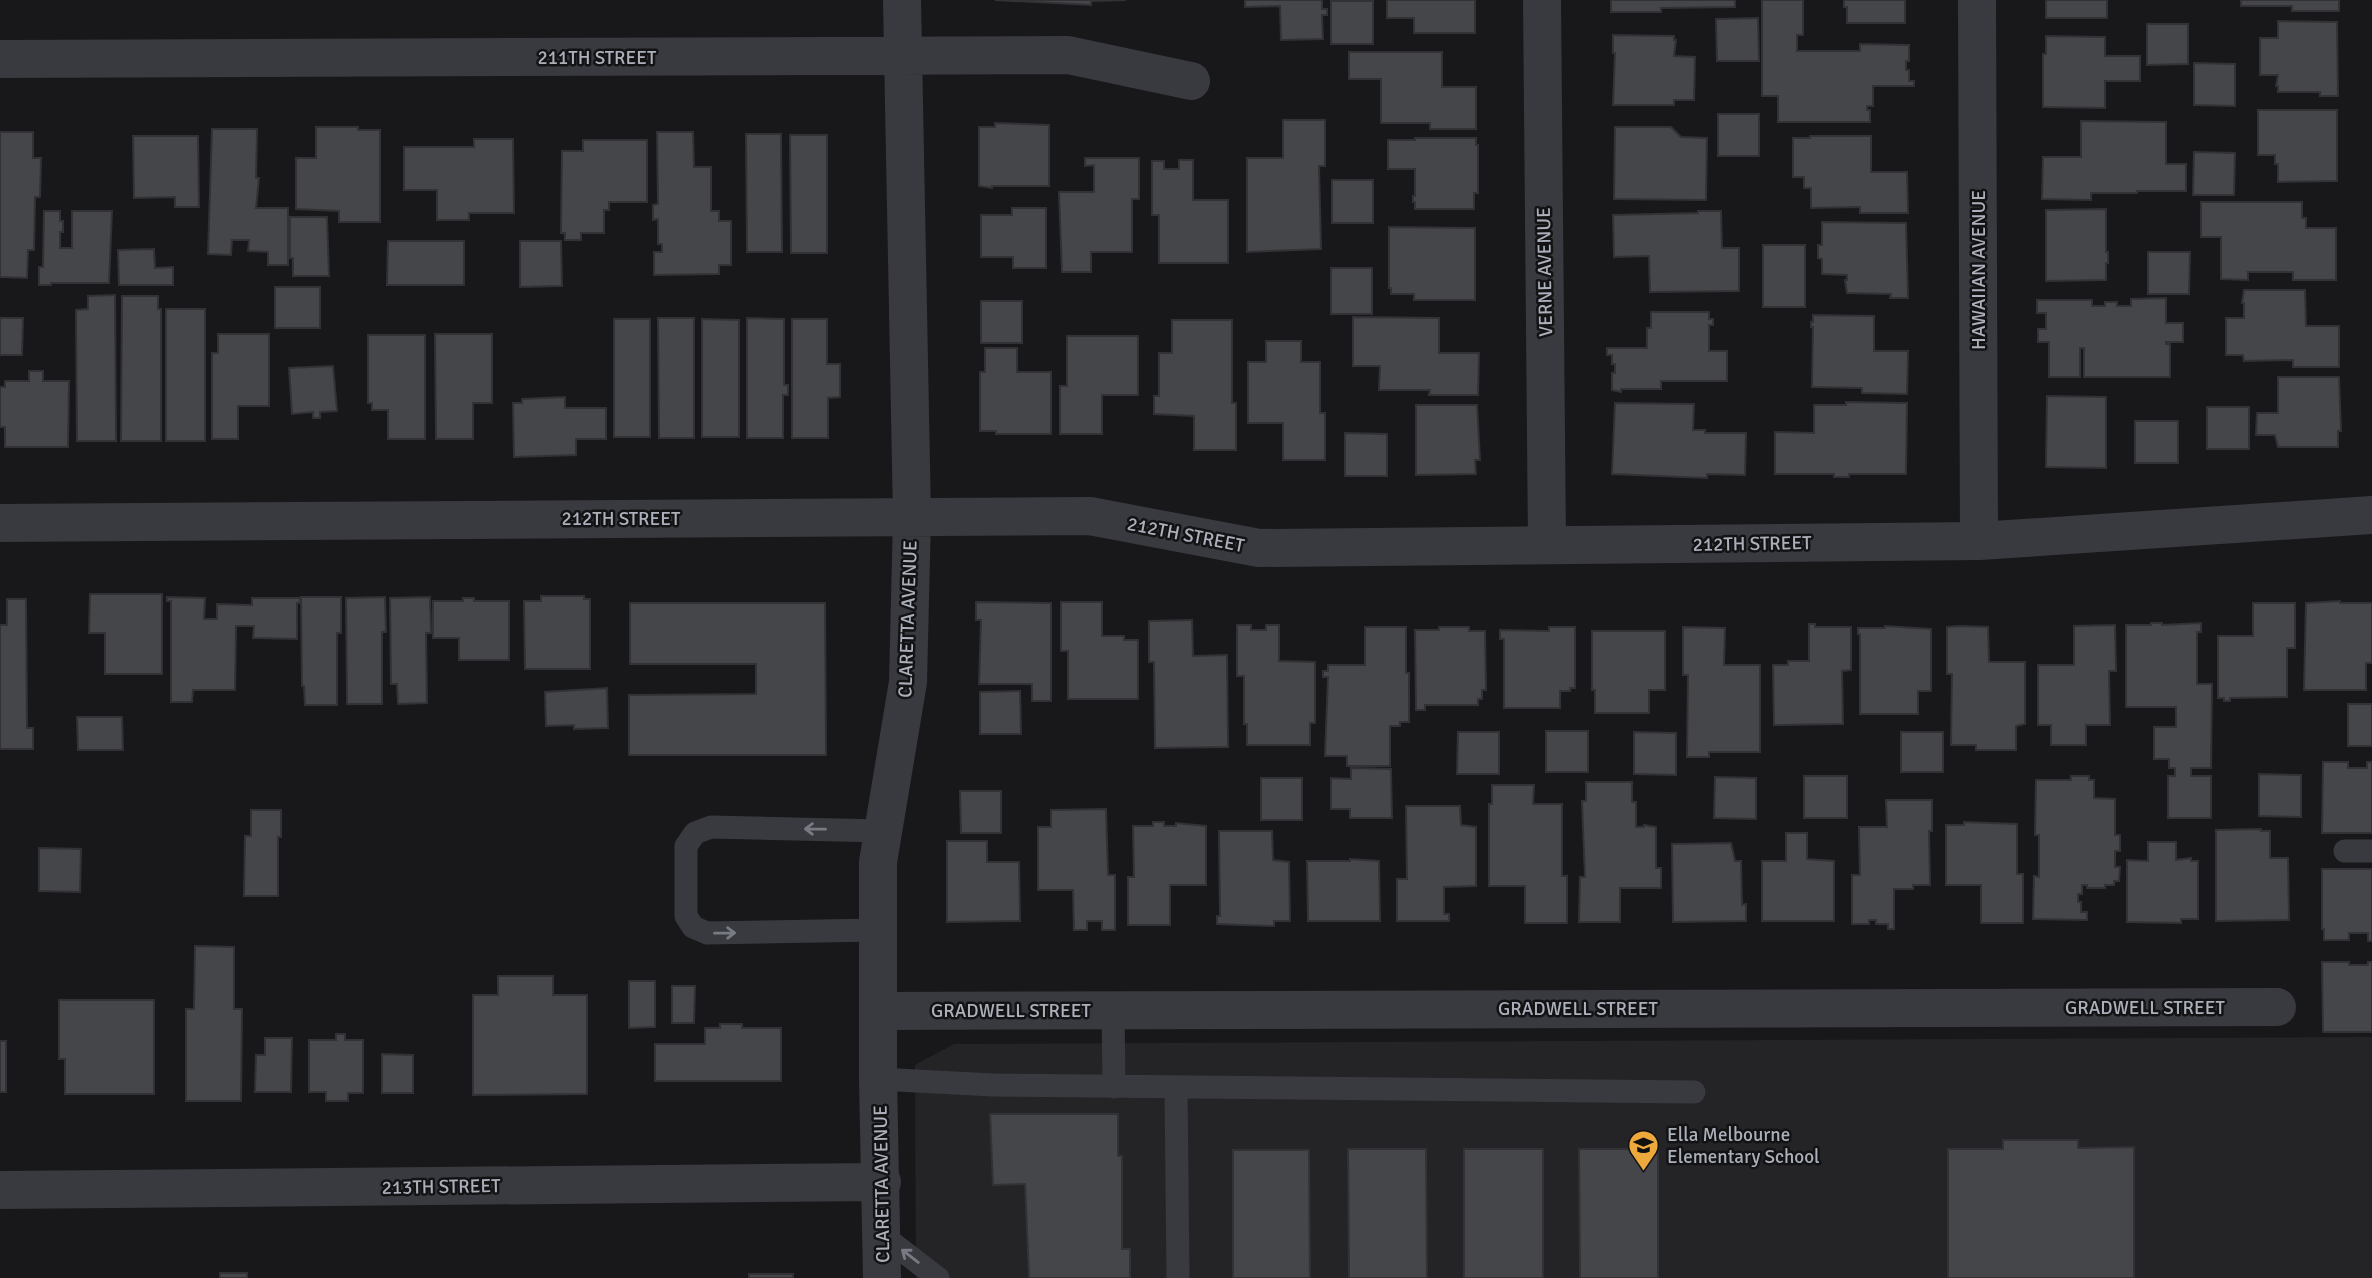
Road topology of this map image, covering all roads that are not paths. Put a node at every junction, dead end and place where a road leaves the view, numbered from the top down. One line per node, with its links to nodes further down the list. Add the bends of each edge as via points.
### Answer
1 (902, 0): 4 (street, CLARETTA AVENUE)
2 (1542, 0): 11 (street, VERNE AVENUE)
3 (1978, 0): 10 (street, HAWAIIAN AVENUE)
4 (902, 56): 5 (street, 211TH STREET); 6 (street, 211TH STREET, via 1068,55); 8 (street, CLARETTA AVENUE)
5 (0, 58)
6 (1191, 81)
7 (2372, 515): 10 (street, 212TH STREET)
8 (912, 517): 9 (street, 212TH STREET); 11 (street, 212TH STREET, via 1090,516 1259,548); 12 (street, CLARETTA AVENUE, via 908,682)
9 (0, 523)
10 (1979, 541): 11 (street, 212TH STREET)
11 (1547, 544)
12 (883, 831): 15 (street, CLARETTA AVENUE); 15 (lane, one-way to 15, via 710,828 695,833 686,846 686,916 693,927 707,933)
13 (2372, 851): 14 (lane)
14 (2345, 852)
15 (878, 930): 18 (street, CLARETTA AVENUE)
16 (2277, 1007): 17 (street, GRADWELL STREET)
17 (1113, 1009): 18 (street, GRADWELL STREET); 20 (lane)
18 (879, 1011): 19 (street, CLARETTA AVENUE)
19 (878, 1079): 20 (lane); 23 (street, CLARETTA AVENUE)
20 (1114, 1087): 21 (lane)
21 (1177, 1087): 22 (lane); 28 (lane)
22 (1694, 1092)
23 (882, 1182): 24 (street, 213TH STREET); 25 (street, CLARETTA AVENUE)
24 (0, 1190)
25 (882, 1235): 26 (street, CLARETTA AVENUE); 27 (lane, one-way to 25)
26 (883, 1278)
27 (938, 1278)
28 (1178, 1278)

